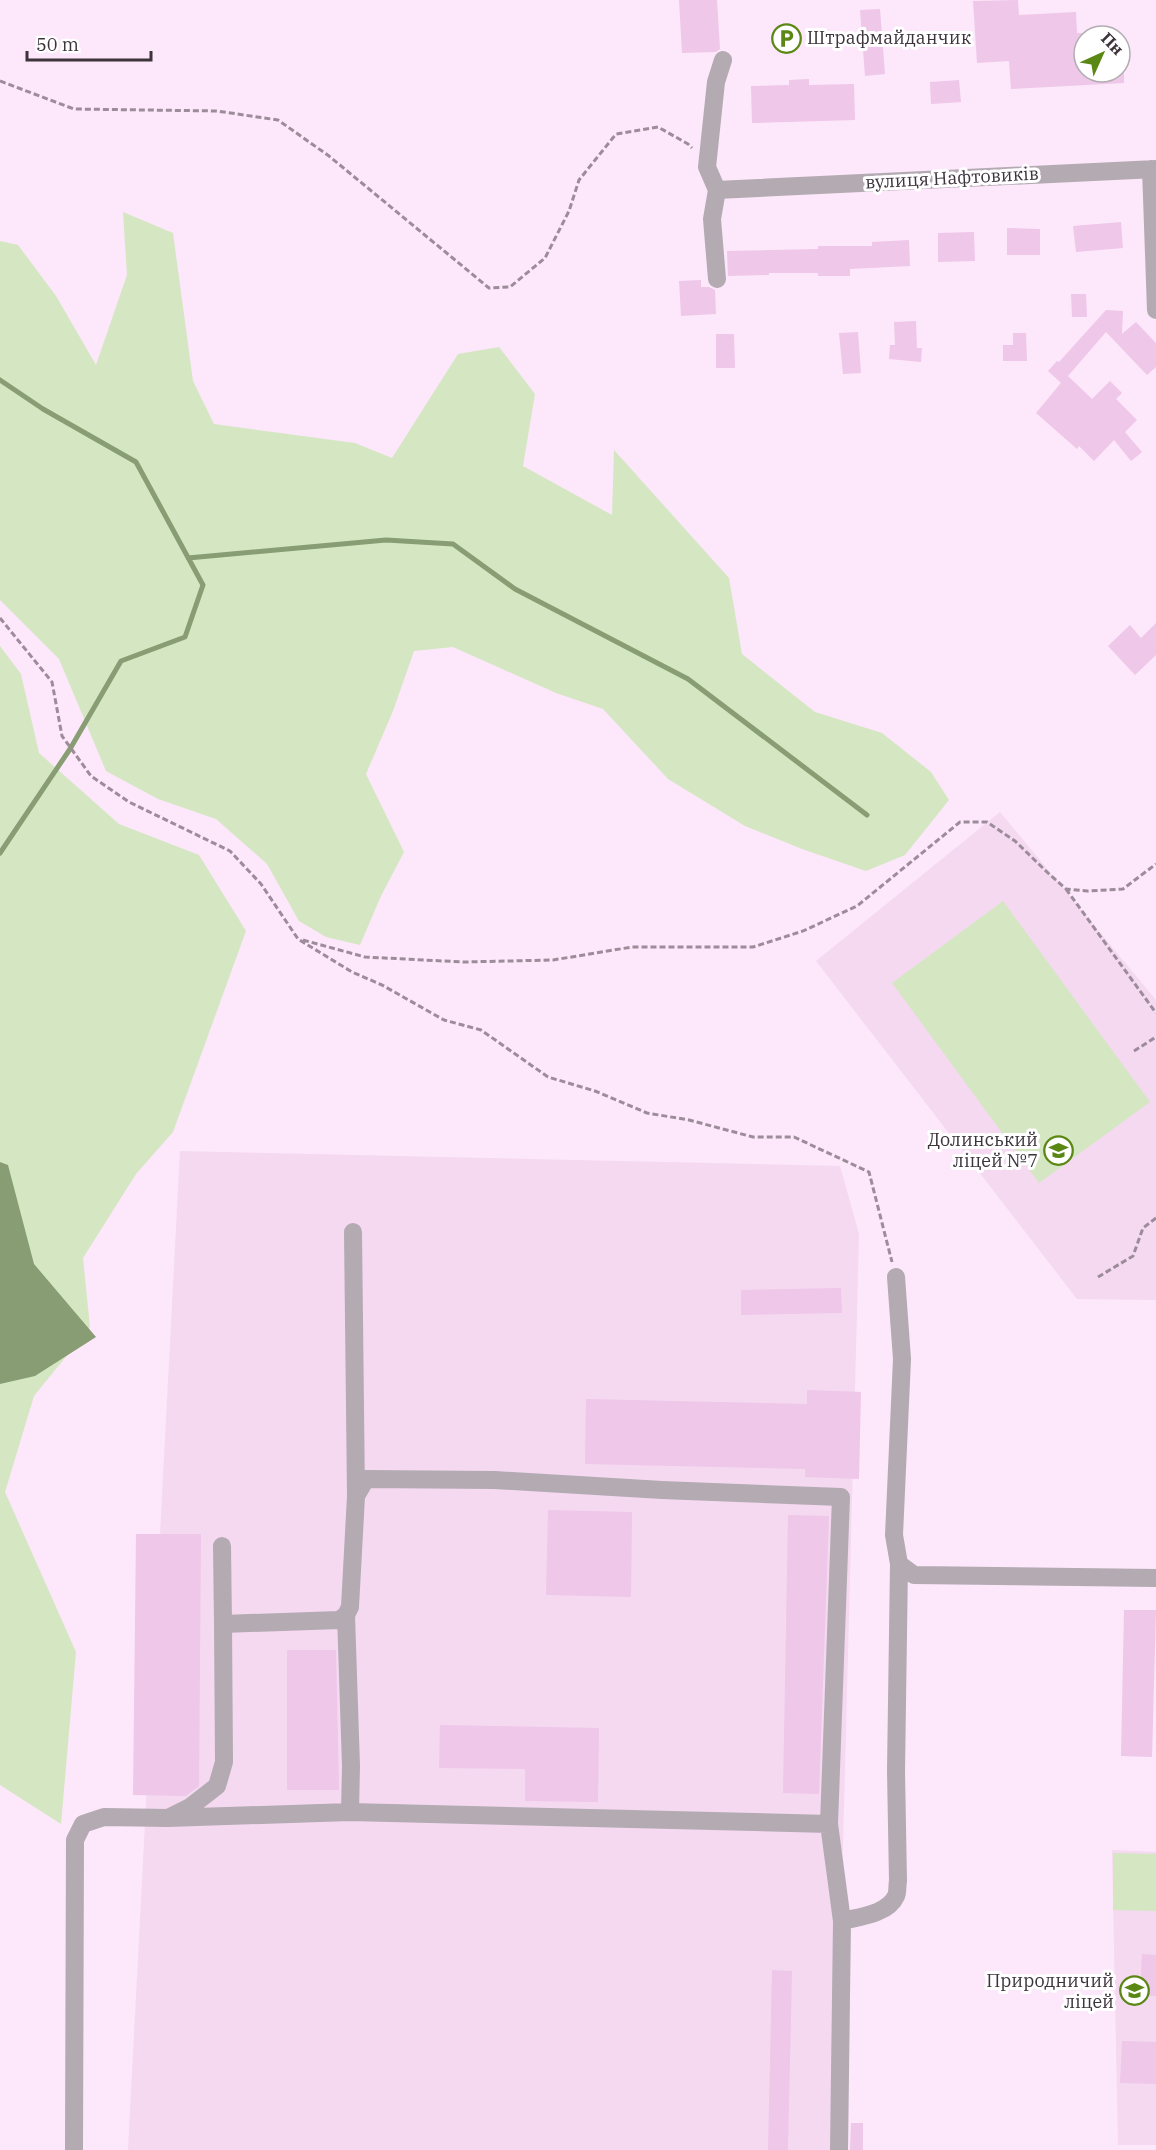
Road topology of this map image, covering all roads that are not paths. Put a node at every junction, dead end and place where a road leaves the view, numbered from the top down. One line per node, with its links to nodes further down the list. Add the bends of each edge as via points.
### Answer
1 (723, 60): 3 (street, via 715,92 707,167)
2 (1154, 169): 3 (street, вулиця Нафтовиків); 5 (street)
3 (717, 190): 4 (street, via 712,219)
4 (717, 279)
5 (1156, 310)
6 (353, 1232): 8 (street)
7 (896, 1277): 10 (street, via 902,1359 894,1535)
8 (356, 1496): 12 (street, via 350,1607); 16 (street, via 366,1479 495,1480 840,1497)
9 (222, 1546): 13 (street)
10 (899, 1564): 11 (street, via 914,1575); 17 (street, via 896,1895 887,1906)
11 (1156, 1578)
12 (346, 1615): 13 (street, via 339,1620); 14 (street)
13 (223, 1624): 15 (street, via 224,1762 217,1786)
14 (350, 1812): 15 (street); 16 (street)
15 (168, 1818): 18 (street, via 104,1817 83,1824 75,1840)
16 (829, 1824): 17 (street)
17 (842, 1921): 19 (street)
18 (74, 2150)
19 (839, 2150)

